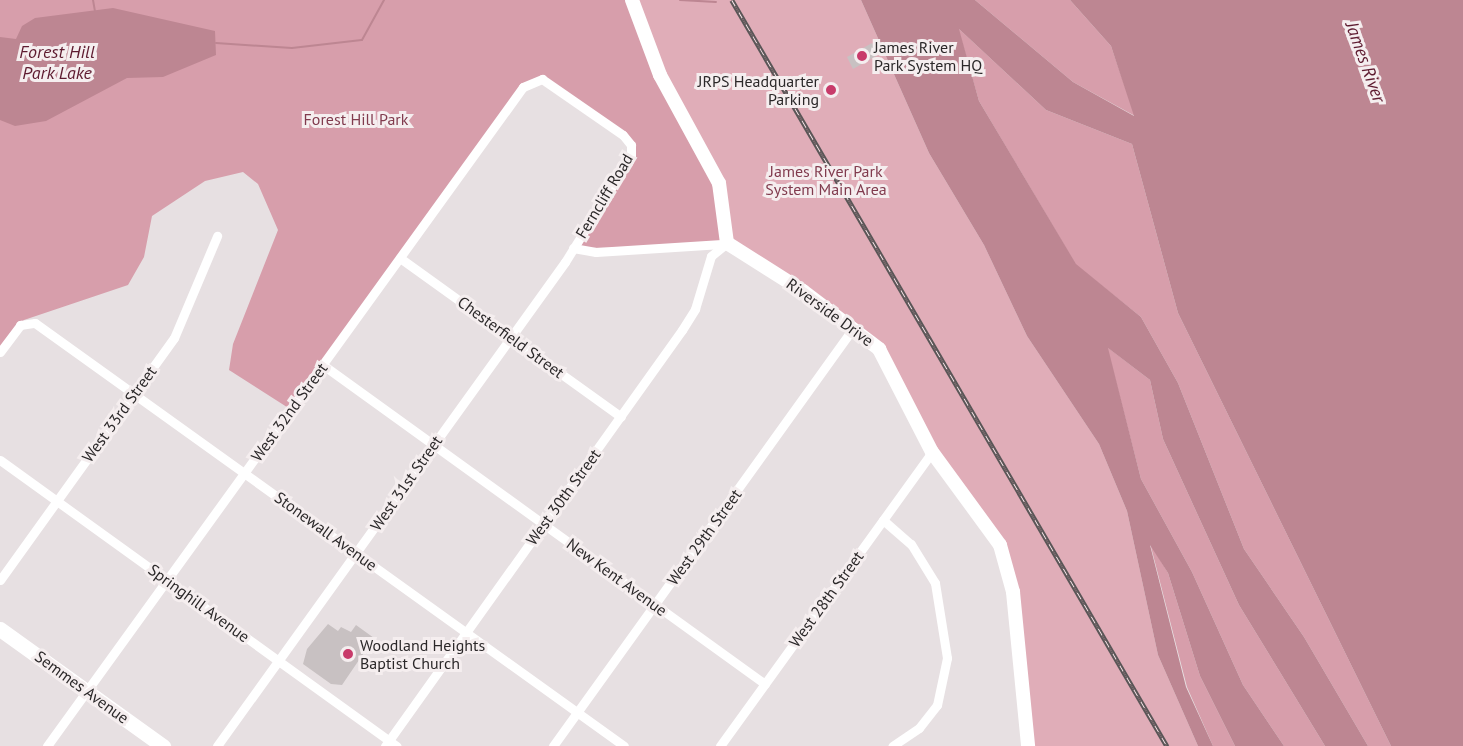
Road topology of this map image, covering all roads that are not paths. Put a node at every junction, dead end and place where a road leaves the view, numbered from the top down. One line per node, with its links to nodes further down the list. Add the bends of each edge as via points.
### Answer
1 (632, 0): 4 (street, via 660,75 718,183)
2 (533, 80): 5 (street, Ferncliff Road, via 542,79 555,87 623,135 632,149); 6 (street, West 32nd Street)
3 (217, 236): 11 (street, West 33rd Street, via 174,338)
4 (727, 243): 5 (street, Ferncliff Road, via 596,252); 7 (street, Riverside Drive); 12 (street, West 30th Street, via 711,256 693,314)
5 (573, 248): 8 (street, West 31st Street)
6 (400, 258): 8 (street, Chesterfield Street); 10 (street, West 32nd Street)
7 (854, 327): 14 (street, Riverside Drive, via 884,356); 23 (street, West 29th Street)
8 (509, 335): 12 (street, Chesterfield Street); 13 (street, West 31st Street)
9 (0, 352): 11 (street, Stonewall Avenue, via 26,321)
10 (323, 365): 13 (street, New Kent Avenue); 16 (street, West 32nd Street)
11 (133, 393): 16 (street, Stonewall Avenue); 17 (street, West 33rd Street)
12 (621, 417): 19 (street, West 30th Street)
13 (433, 445): 19 (street, New Kent Avenue); 20 (street, West 31st Street)
14 (932, 452): 18 (street, West 28th Street); 40 (street, Riverside Drive, via 978,510 1005,556 1013,592)
15 (0, 460): 17 (street, Springhill Avenue)
16 (245, 473): 20 (street, Stonewall Avenue); 22 (street, West 32nd Street)
17 (57, 501): 21 (street, West 33rd Street); 22 (street, Springhill Avenue)
18 (883, 520): 28 (street, West 28th Street); 39 (street, via 911,544 935,583 947,658 944,687 932,713)
19 (543, 524): 23 (street, New Kent Avenue); 25 (street, West 30th Street)
20 (356, 553): 25 (street, Stonewall Avenue); 27 (street, West 31st Street)
21 (0, 580)
22 (168, 581): 27 (street, Springhill Avenue); 29 (street, West 32nd Street)
23 (655, 604): 28 (street, New Kent Avenue); 30 (street, West 29th Street)
24 (0, 629): 29 (main road, Semmes Avenue)
25 (467, 633): 30 (street, Stonewall Avenue); 31 (street, West 30th Street)
26 (0, 641): 29 (main road, Semmes Avenue)
27 (278, 661): 31 (street, Springhill Avenue); 35 (street, West 31st Street)
28 (765, 684): 38 (street, West 28th Street)
29 (85, 696): 32 (street, West 32nd Street); 33 (main road, Semmes Avenue); 34 (main road, Semmes Avenue)
30 (578, 712): 36 (street, West 29th Street); 37 (street, Stonewall Avenue)
31 (390, 744)
32 (48, 746)
33 (146, 746)
34 (163, 746)
35 (217, 746)
36 (553, 746)
37 (624, 746)
38 (720, 746)
39 (892, 746)
40 (1028, 746)

